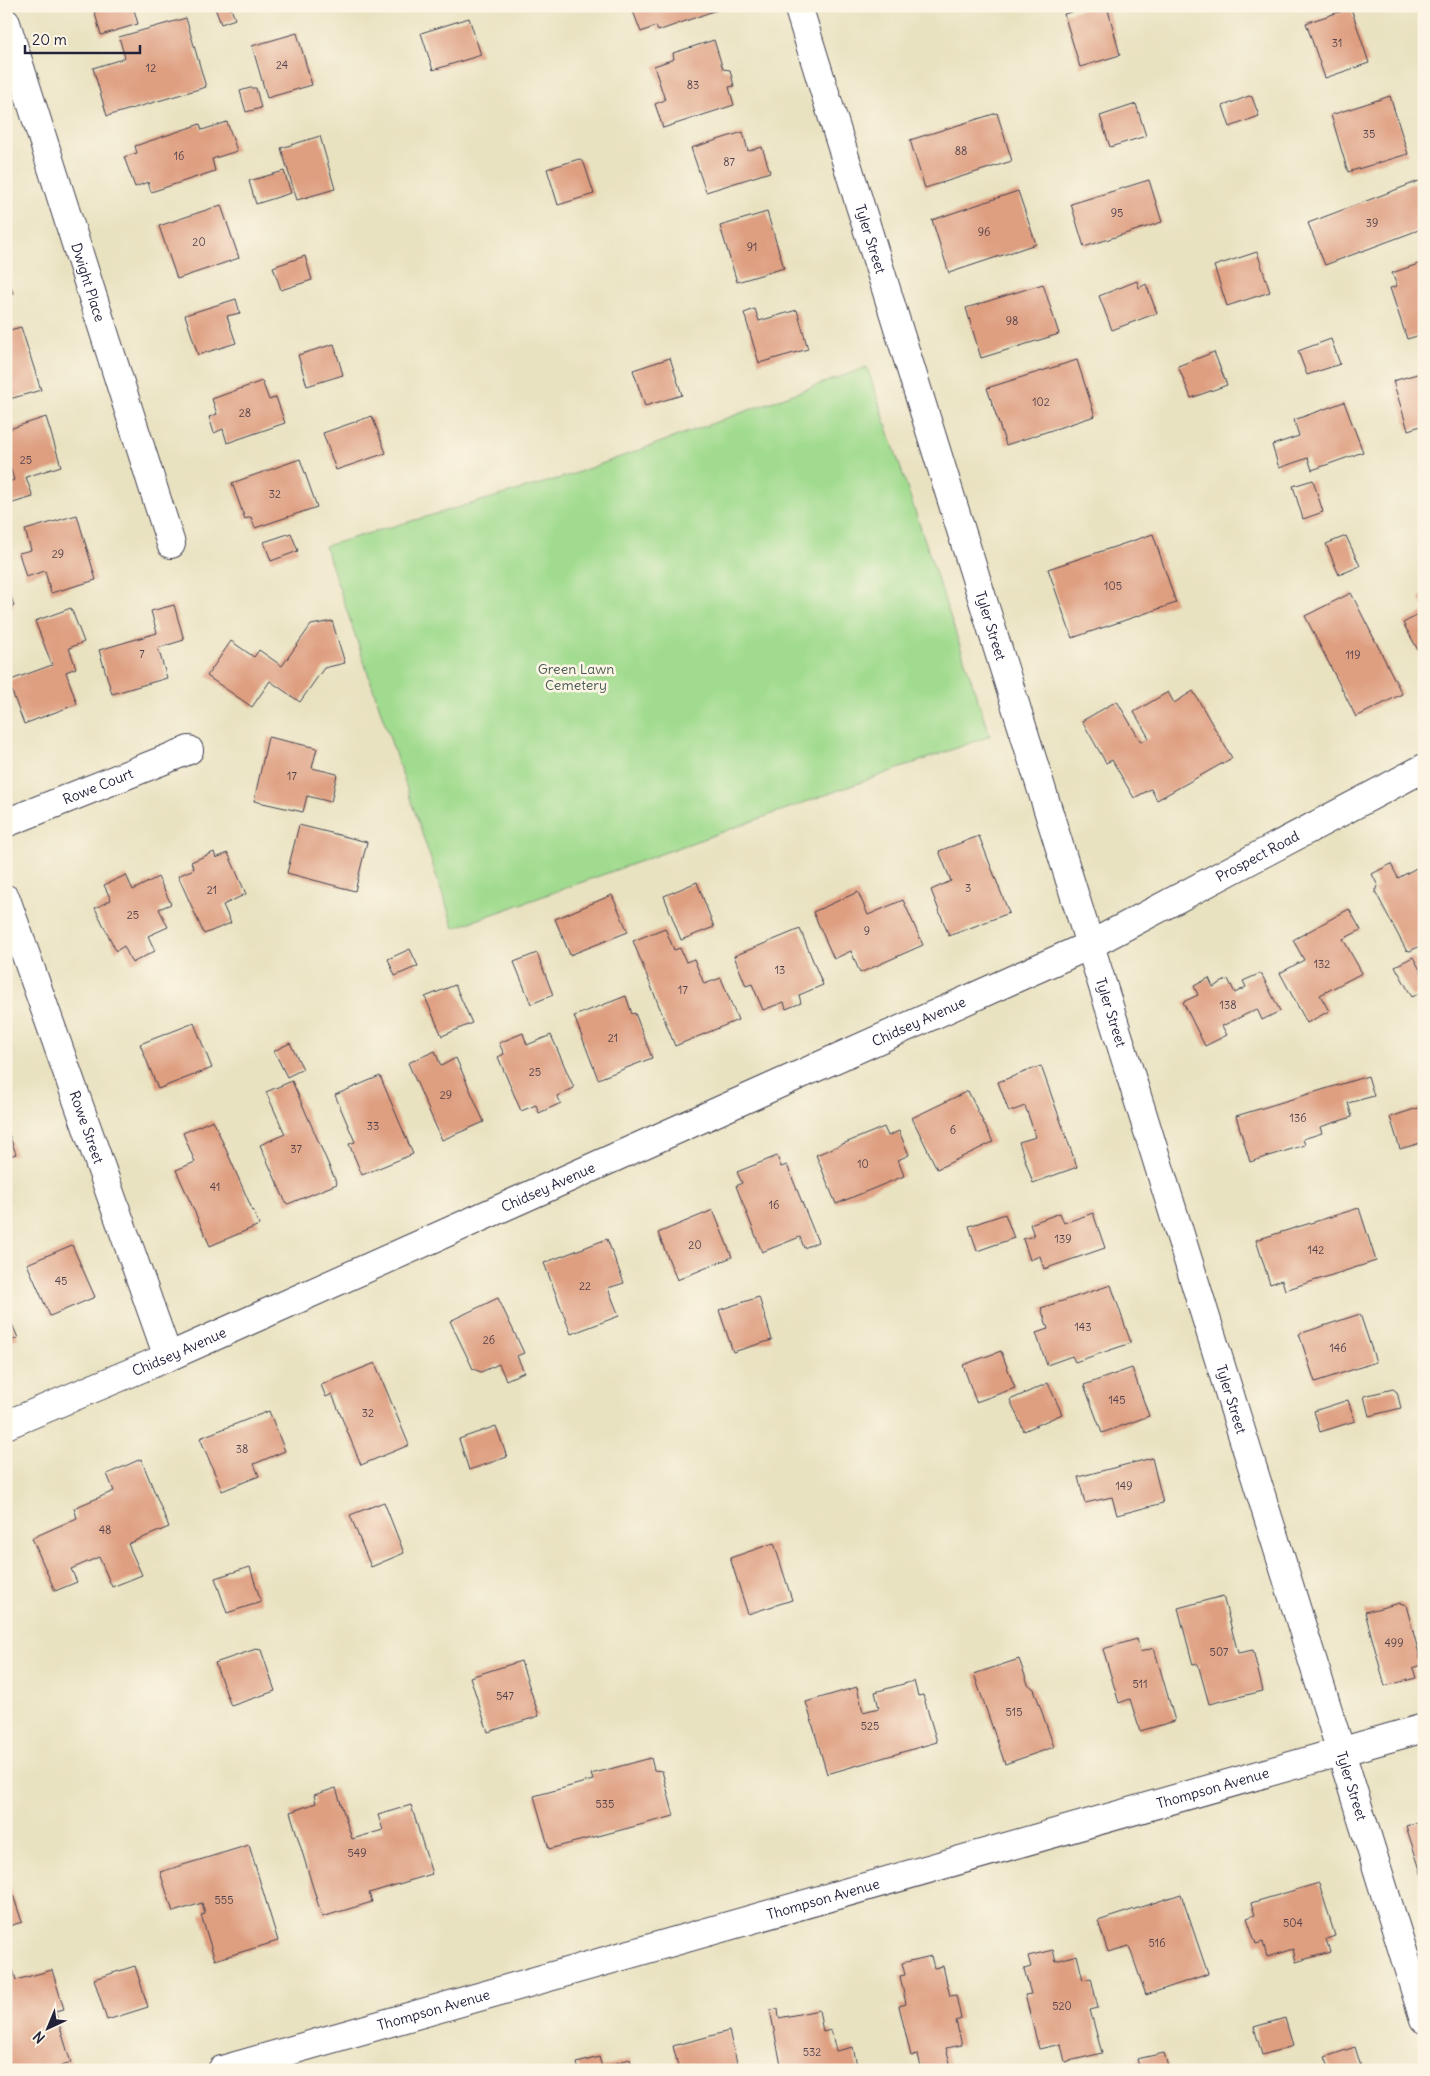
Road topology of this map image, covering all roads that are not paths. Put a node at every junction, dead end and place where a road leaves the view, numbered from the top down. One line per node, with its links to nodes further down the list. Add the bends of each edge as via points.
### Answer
1 (798, 6): 8 (street, Tyler Street)
2 (6, 22): 3 (street, Dwight Place)
3 (171, 544)
4 (189, 750): 6 (street, Rowe Court)
5 (1424, 768): 8 (street, Prospect Road)
6 (6, 824)
7 (6, 899): 9 (street, Rowe Street)
8 (1090, 944): 9 (street, Chidsey Avenue); 12 (street, Tyler Street)
9 (168, 1357): 10 (street, Chidsey Avenue)
10 (6, 1425)
11 (1424, 1728): 12 (street, Thompson Avenue)
12 (1341, 1750): 13 (street, Tyler Street); 14 (street, Thompson Avenue)
13 (1424, 2019)
14 (222, 2070)

